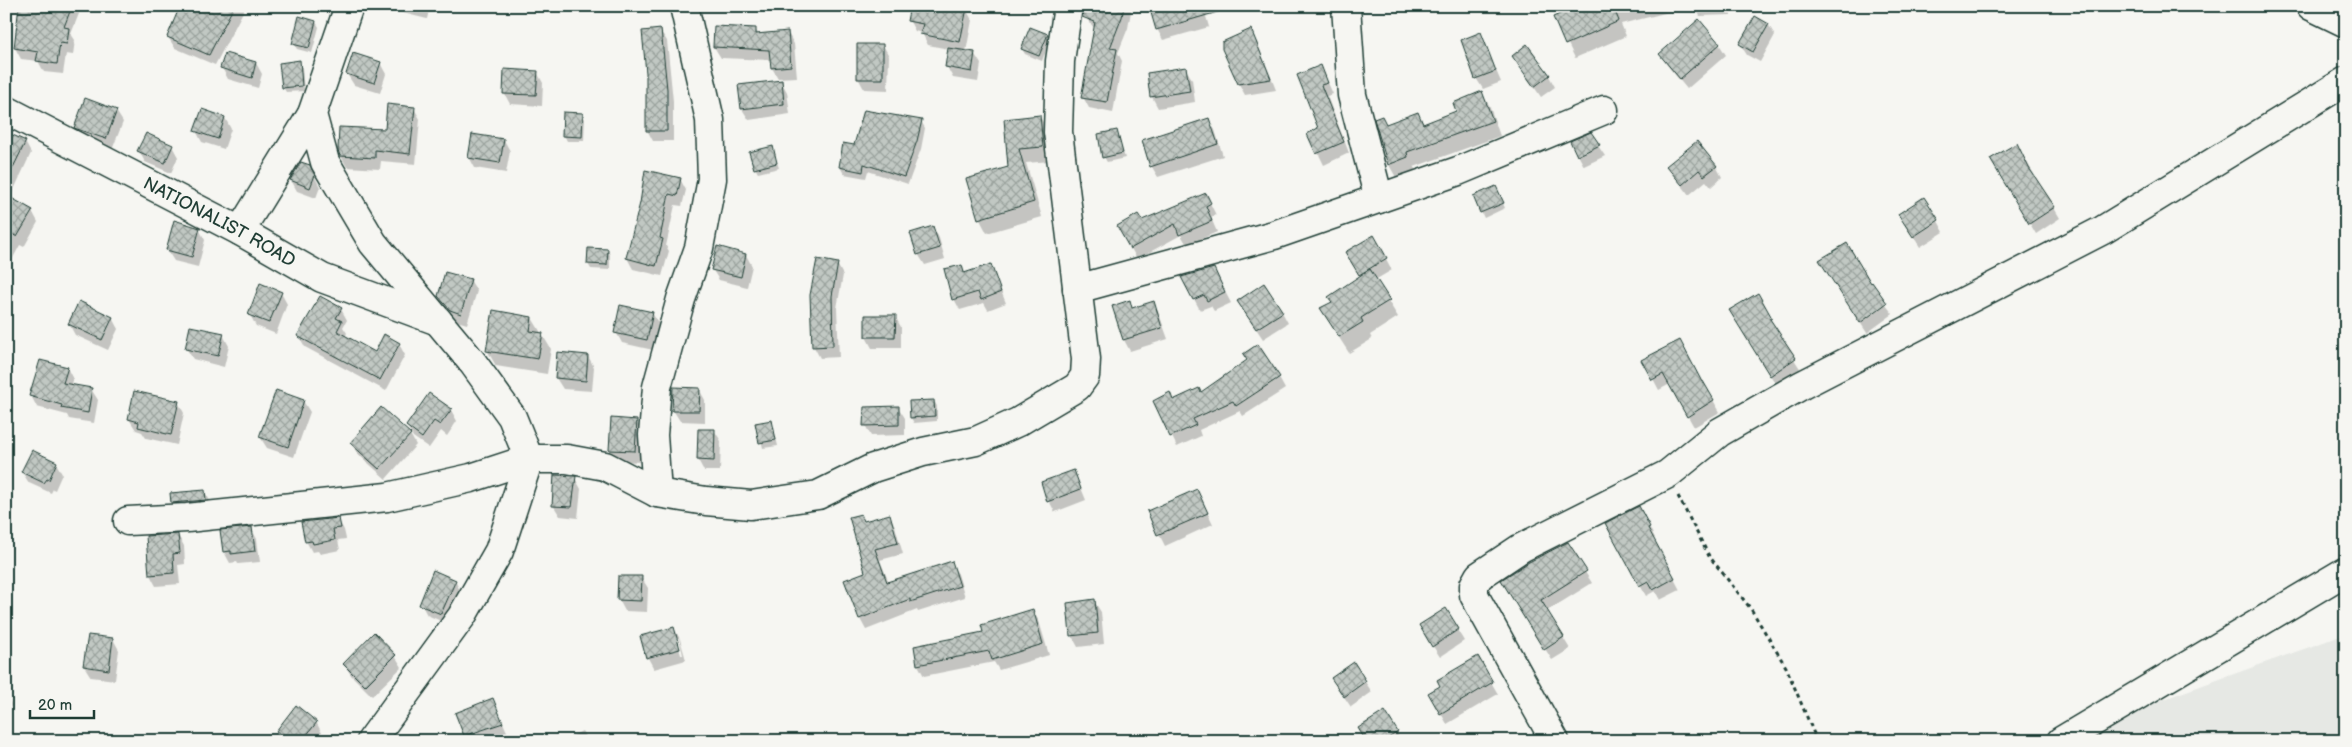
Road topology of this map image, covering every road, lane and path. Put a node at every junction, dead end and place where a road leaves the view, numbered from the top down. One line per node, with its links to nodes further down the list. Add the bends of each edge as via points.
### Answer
1 (349, 6): 10 (street)
2 (684, 6): 17 (street, via 710,120 712,179 699,248 657,387 653,435)
3 (1068, 6): 13 (street, via 1060,61 1058,132)
4 (1346, 6): 11 (street, via 1352,95)
5 (2311, 6): 6 (street)
6 (2346, 23)
7 (2346, 81): 16 (street, via 2103,230 1802,385 1720,432)
8 (6, 110): 12 (street, NATIONALIST ROAD)
9 (1604, 110): 11 (street, via 1458,171)
10 (312, 114): 12 (street); 14 (street, via 325,162 373,243)
11 (1379, 199): 13 (street, via 1274,235)
12 (240, 231): 14 (street, NATIONALIST ROAD, via 322,278)
13 (1077, 289): 17 (street, via 1086,359 1085,376 1077,387 1018,422 976,441 923,452 873,468 818,494 751,505 706,502)
14 (440, 322): 15 (street, via 512,418)
15 (529, 459): 17 (street, via 567,459 605,466); 18 (street, via 471,478 387,497); 20 (street, via 499,551 462,616)
16 (1668, 474): 21 (street, via 1522,548 1480,576 1474,585 1474,595); 22 (path, via 1709,556 1752,608 1786,667)
17 (657, 493)
18 (128, 521)
19 (2346, 571): 23 (street)
20 (371, 741)
21 (1555, 741)
22 (1816, 741)
23 (2061, 741)

